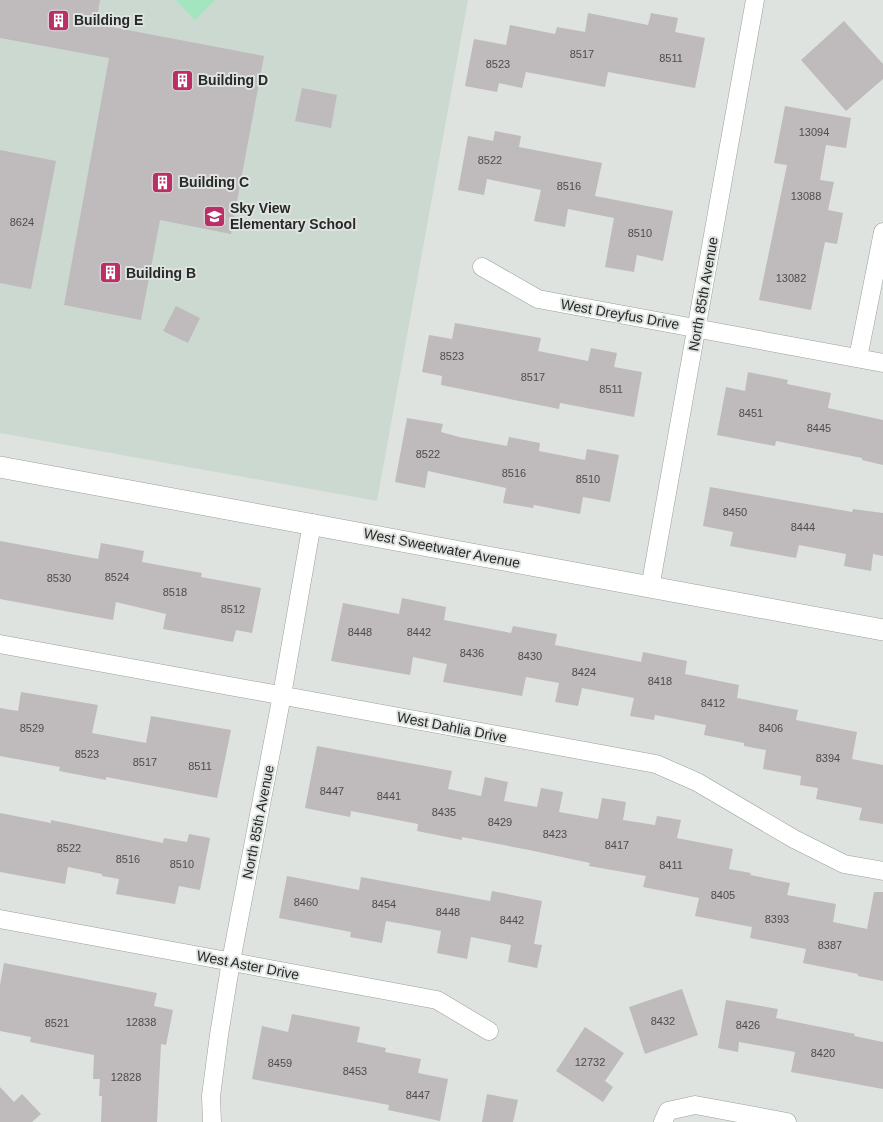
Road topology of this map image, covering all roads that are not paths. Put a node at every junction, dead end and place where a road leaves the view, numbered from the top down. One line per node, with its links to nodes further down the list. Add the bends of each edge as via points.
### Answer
1 (755, 0): 4 (street, North 85th Avenue)
2 (883, 232): 5 (street)
3 (482, 267): 4 (street, West Dreyfus Drive, via 538,299)
4 (696, 328): 5 (street, West Dreyfus Drive); 9 (street, North 85th Avenue)
5 (858, 358): 6 (street, West Dreyfus Drive)
6 (883, 363)
7 (0, 467): 8 (street, West Sweetwater Avenue)
8 (312, 523): 9 (street, West Sweetwater Avenue); 12 (street, North 85th Avenue)
9 (650, 588): 10 (street, West Sweetwater Avenue)
10 (883, 630)
11 (0, 644): 12 (street, West Dahlia Drive)
12 (282, 695): 13 (street, West Dahlia Drive, via 656,764 697,782 794,839 844,864); 15 (street, North 85th Avenue)
13 (883, 872)
14 (0, 919): 15 (street, West Aster Drive)
15 (231, 961): 16 (street, West Aster Drive, via 437,1000); 18 (street, North 85th Avenue, via 212,1087)
16 (489, 1030)
17 (666, 1117): 19 (street, via 695,1105)
18 (212, 1122)
19 (787, 1122)

